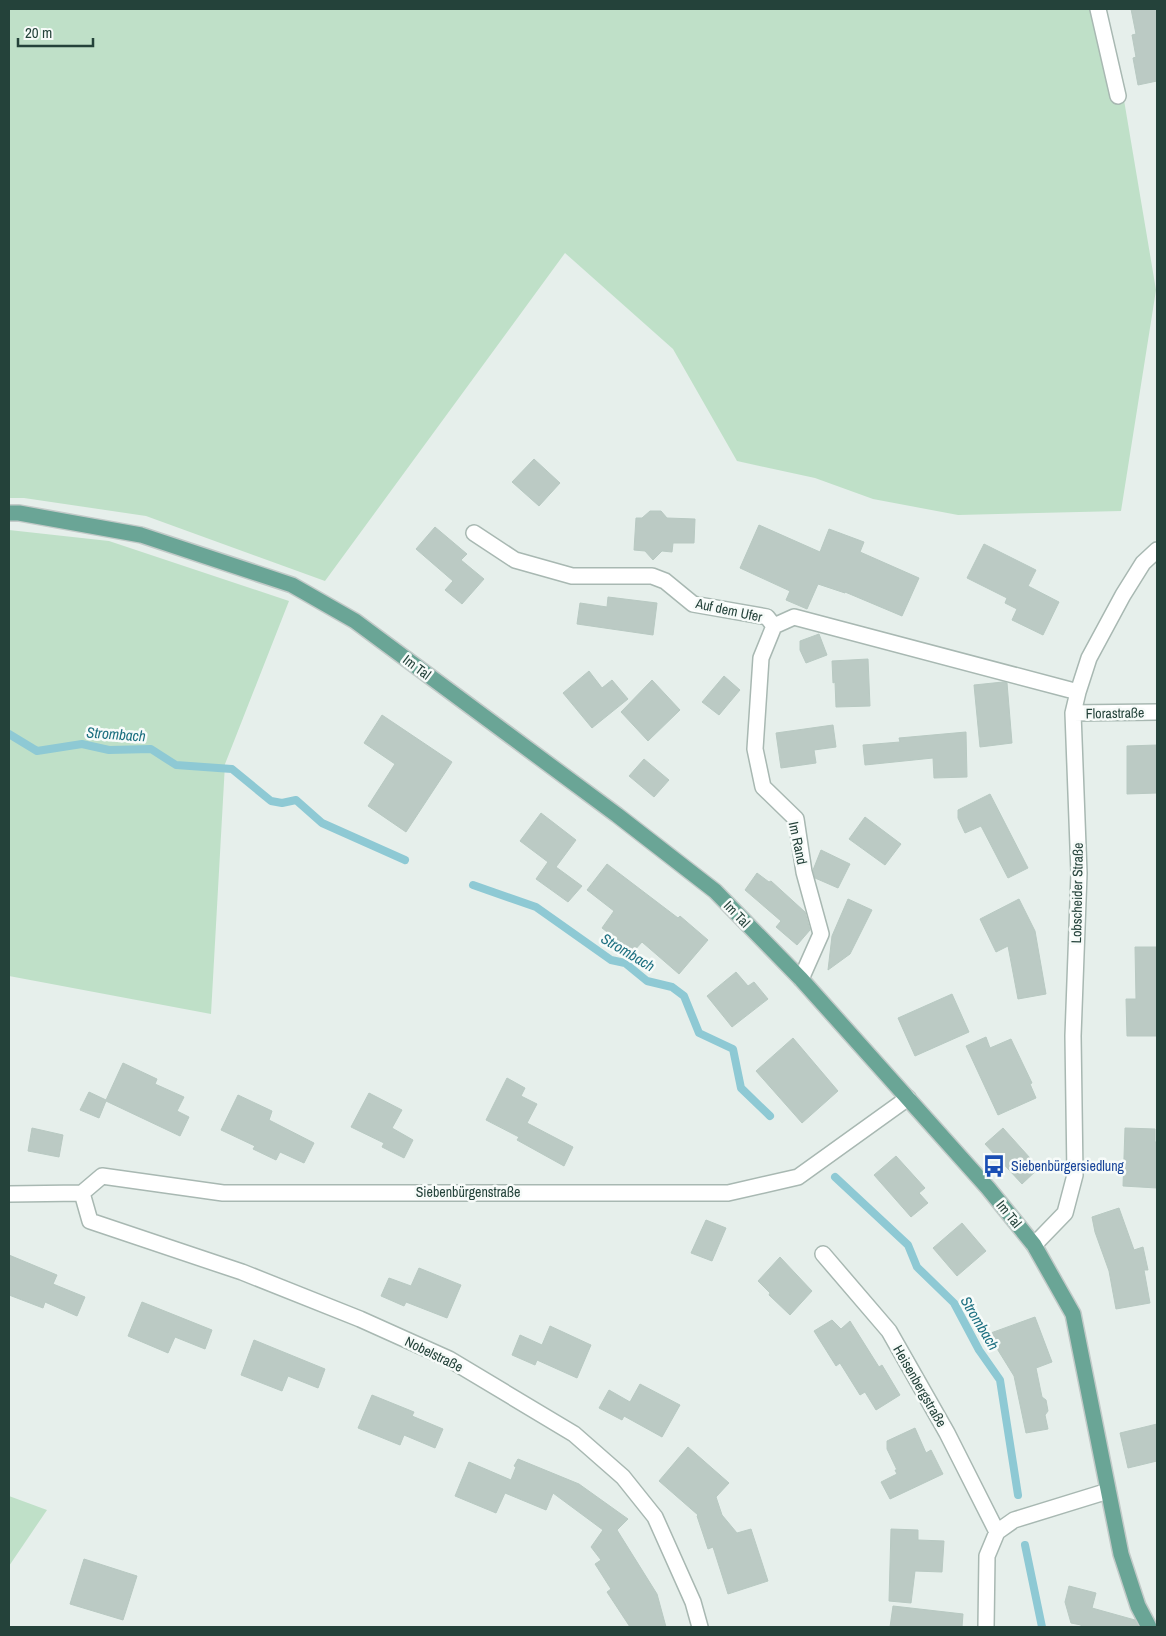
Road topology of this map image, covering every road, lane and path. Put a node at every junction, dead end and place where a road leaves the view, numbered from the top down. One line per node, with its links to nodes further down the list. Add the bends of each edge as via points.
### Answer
1 (1098, 9): 2 (street)
2 (1118, 96)
3 (9, 513): 10 (main road, Im Tal, via 19,512 141,535 292,585 355,621 617,815 715,892)
4 (474, 533): 6 (street, Auf dem Ufer, via 515,560 572,576 652,576 665,581 693,604 766,617)
5 (1157, 550): 7 (street, Lobscheider Straße, via 1144,563 1124,595 1089,658)
6 (774, 626): 7 (street, Auf dem Ufer, via 794,618); 10 (street, Im Rand, via 761,658 755,749 763,786 796,820 804,872 821,934)
7 (1078, 692): 9 (street, Lobscheider Straße)
8 (1157, 712): 9 (street, Florastraße)
9 (1073, 713): 14 (street, Lobscheider Straße, via 1079,873 1072,1036 1075,1175 1065,1213)
10 (801, 978): 11 (main road, Im Tal)
11 (908, 1098): 12 (street, Siebenbürgenstraße, via 798,1177 728,1193 223,1193 102,1176); 14 (main road, Im Tal)
12 (82, 1193): 13 (street); 18 (street, Nobelstraße, via 90,1221 242,1272 360,1319 449,1359 574,1434 623,1477 655,1517 693,1602)
13 (9, 1194)
14 (1034, 1245): 16 (main road, Im Tal, via 1072,1314)
15 (823, 1254): 17 (street, Heisenbergstraße, via 889,1331 947,1433)
16 (1108, 1491): 17 (street, via 1014,1520); 20 (main road, Im Tal, via 1121,1554 1138,1606)
17 (997, 1532): 19 (street, via 987,1556)
18 (700, 1627)
19 (986, 1627)
20 (1149, 1627)

